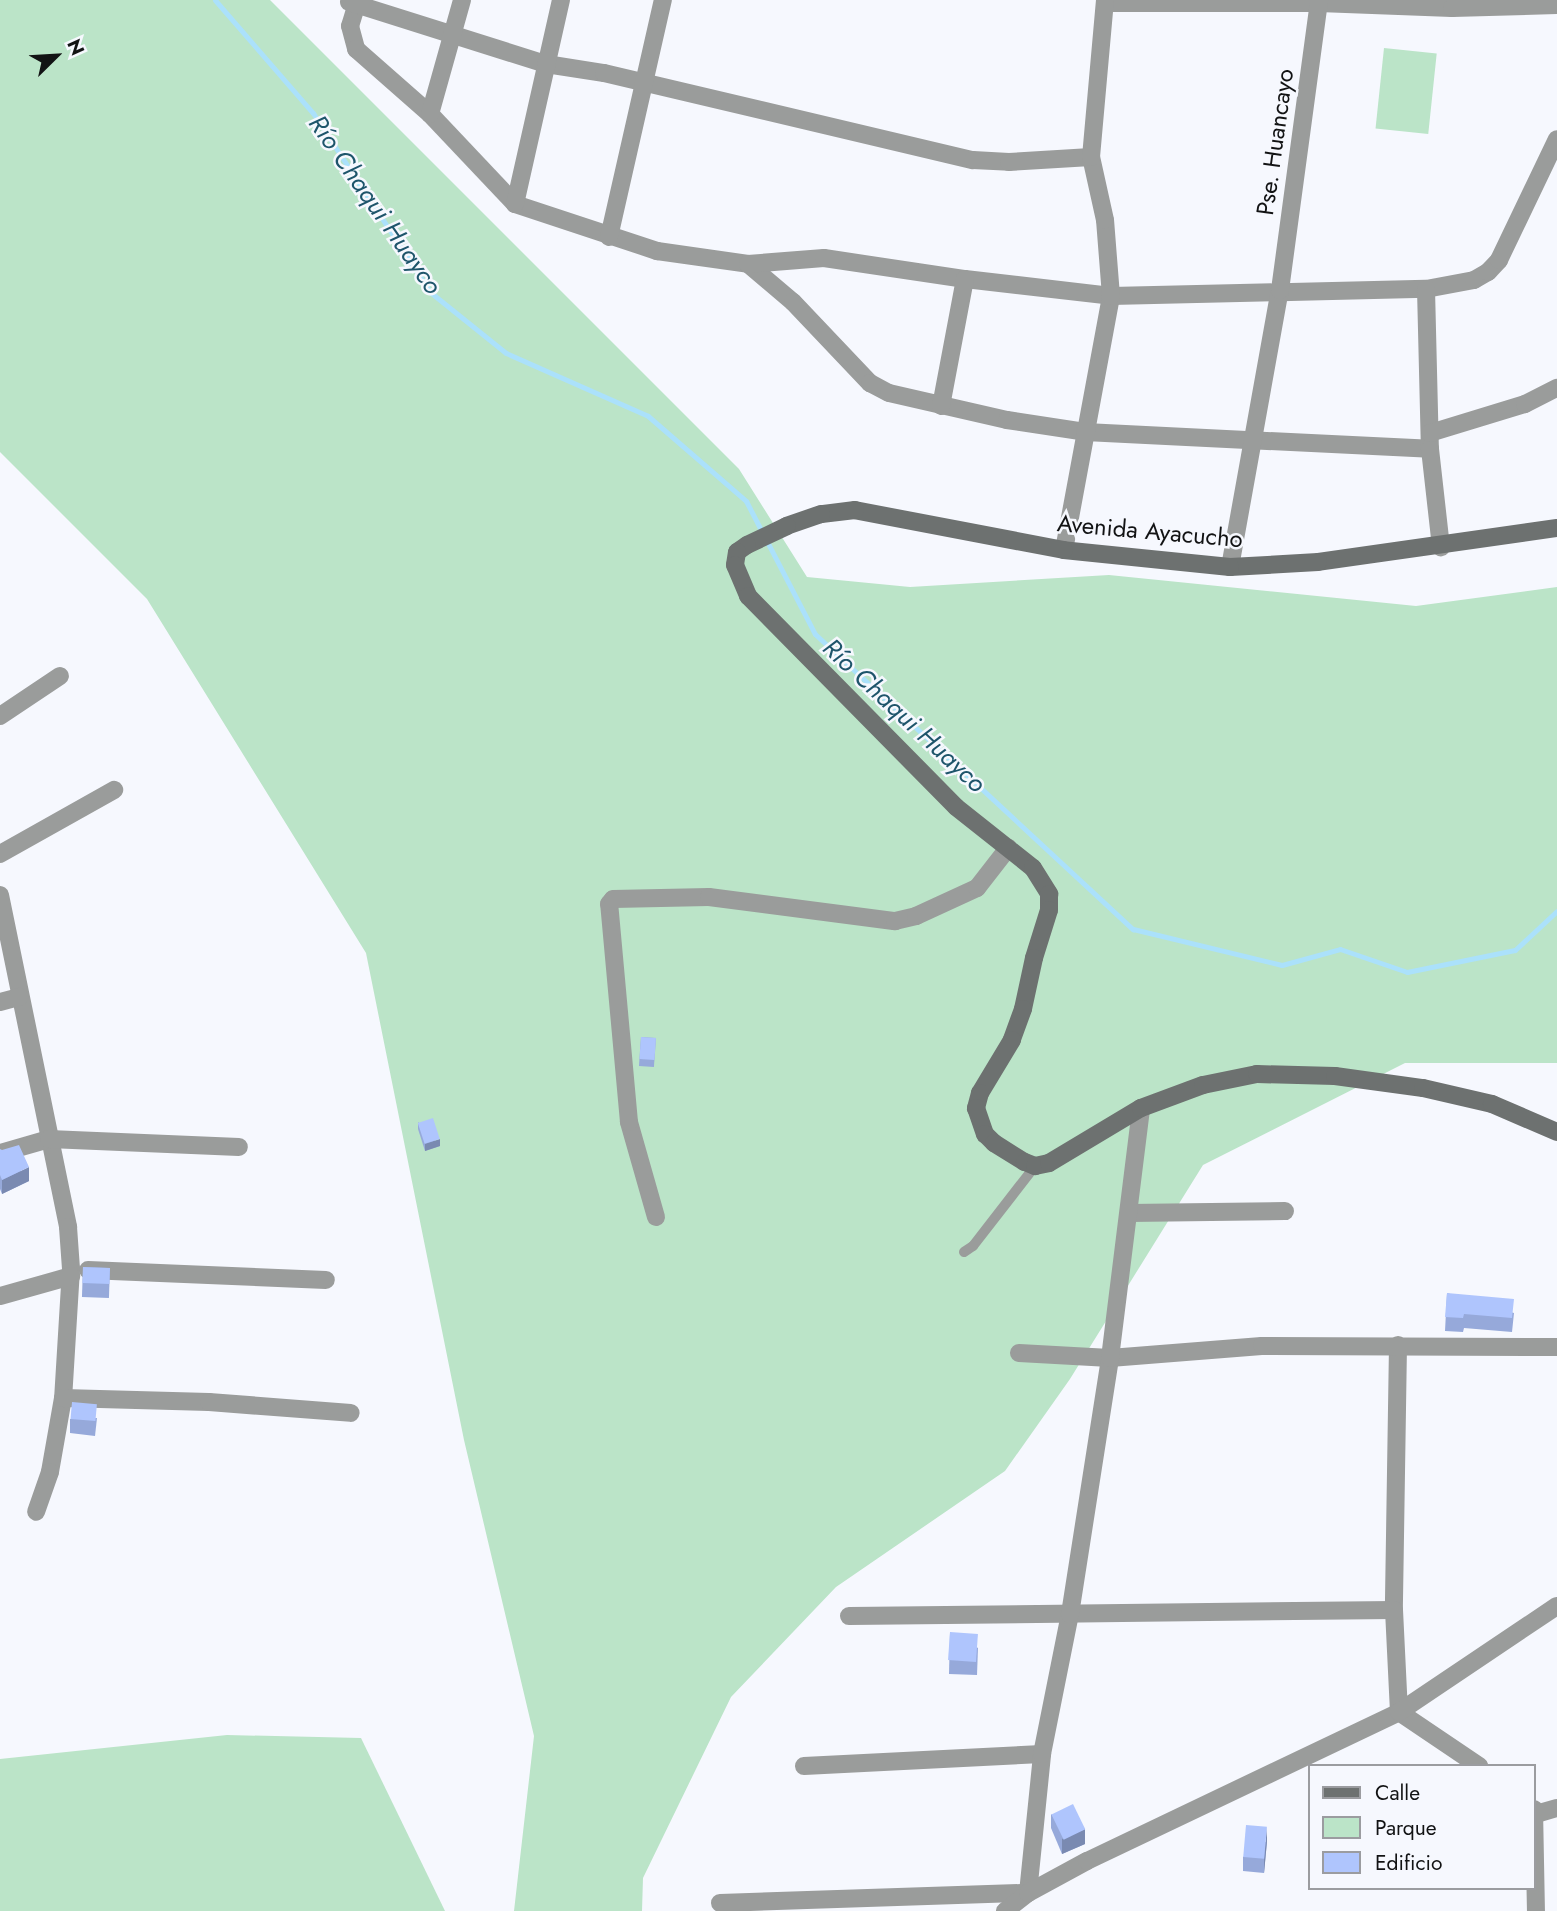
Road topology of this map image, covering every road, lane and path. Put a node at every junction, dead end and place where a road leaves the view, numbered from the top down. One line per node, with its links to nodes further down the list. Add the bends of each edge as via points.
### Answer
1 (462, 0): 9 (street)
2 (561, 0): 10 (street)
3 (663, 0): 11 (street)
4 (1105, 1): 5 (street); 14 (street)
5 (1319, 1): 7 (street); 20 (street, Pse. Huancayo)
6 (354, 2): 9 (street); 12 (street, via 351,26 356,49)
7 (1453, 4): 8 (street)
8 (1557, 5)
9 (453, 36): 10 (street); 12 (street)
10 (547, 64): 11 (street); 15 (street)
11 (645, 83): 14 (street, via 974,160); 16 (street)
12 (429, 114): 15 (street)
13 (1557, 139): 19 (street, via 1499,260 1474,280)
14 (1091, 157): 21 (street, via 1105,220)
15 (515, 204): 16 (street)
16 (609, 237): 17 (street, via 657,251)
17 (748, 264): 18 (street, via 824,258); 23 (street, via 793,302 870,383 889,393)
18 (965, 279): 21 (street); 23 (street)
19 (1426, 289): 20 (street); 26 (street)
20 (1280, 290): 21 (street); 25 (street, Pse. Huancayo)
21 (1111, 296): 24 (street)
22 (1557, 388): 26 (street)
23 (941, 406): 24 (street)
24 (1085, 432): 25 (street); 29 (street)
25 (1255, 438): 26 (street); 30 (street, Pse. Huancayo)
26 (1430, 441): 28 (street)
27 (1557, 528): 28 (street, Avenida Ayacucho)
28 (1441, 547): 30 (street, Avenida Ayacucho)
29 (1064, 550): 30 (street, Avenida Ayacucho); 34 (street, Avenida Ayacucho, via 855,510 821,514 787,526 737,552 735,565 748,596 956,807)
30 (1230, 567)
31 (60, 676): 32 (street)
32 (0, 716)
33 (114, 790): 35 (street)
34 (1008, 848): 44 (street, via 1042,880 1049,894 1049,910 1012,1040 976,1108 985,1134); 47 (street, via 977,888 895,921 709,897 613,899 609,904 629,1122)
35 (0, 854)
36 (0, 895): 37 (street)
37 (19, 997): 38 (street); 41 (street)
38 (0, 1002)
39 (1141, 1108): 40 (street, via 1203,1086 1257,1074 1335,1076 1423,1088 1492,1104); 44 (street, via 1068,1154); 46 (street)
40 (1557, 1132)
41 (49, 1139): 42 (street); 43 (street); 49 (street, via 68,1227)
42 (239, 1147)
43 (0, 1153)
44 (1035, 1166): 48 (lane)
45 (1285, 1211): 46 (street)
46 (1129, 1213): 55 (street)
47 (656, 1217)
48 (964, 1252)
49 (71, 1273): 50 (street); 51 (street); 56 (street)
50 (327, 1280)
51 (0, 1296)
52 (1398, 1345): 53 (street); 55 (street, via 1262,1346); 60 (street)
53 (1557, 1347)
54 (1019, 1353): 55 (street)
55 (1110, 1358): 61 (street)
56 (63, 1398): 57 (street, via 209,1402); 58 (street, via 50,1472)
57 (351, 1413)
58 (36, 1512)
59 (1557, 1606): 63 (street)
60 (1395, 1611): 61 (street); 63 (street)
61 (1070, 1614): 62 (street); 64 (street)
62 (849, 1616)
63 (1399, 1712): 65 (street); 70 (street)
64 (1042, 1754): 66 (street); 70 (street)
65 (1476, 1764)
66 (804, 1766)
67 (1557, 1808): 68 (street)
68 (1536, 1811)
69 (1536, 1890): 73 (street)
70 (1028, 1893): 71 (street); 72 (street)
71 (720, 1903)
72 (1005, 1911)
73 (1536, 1911)

